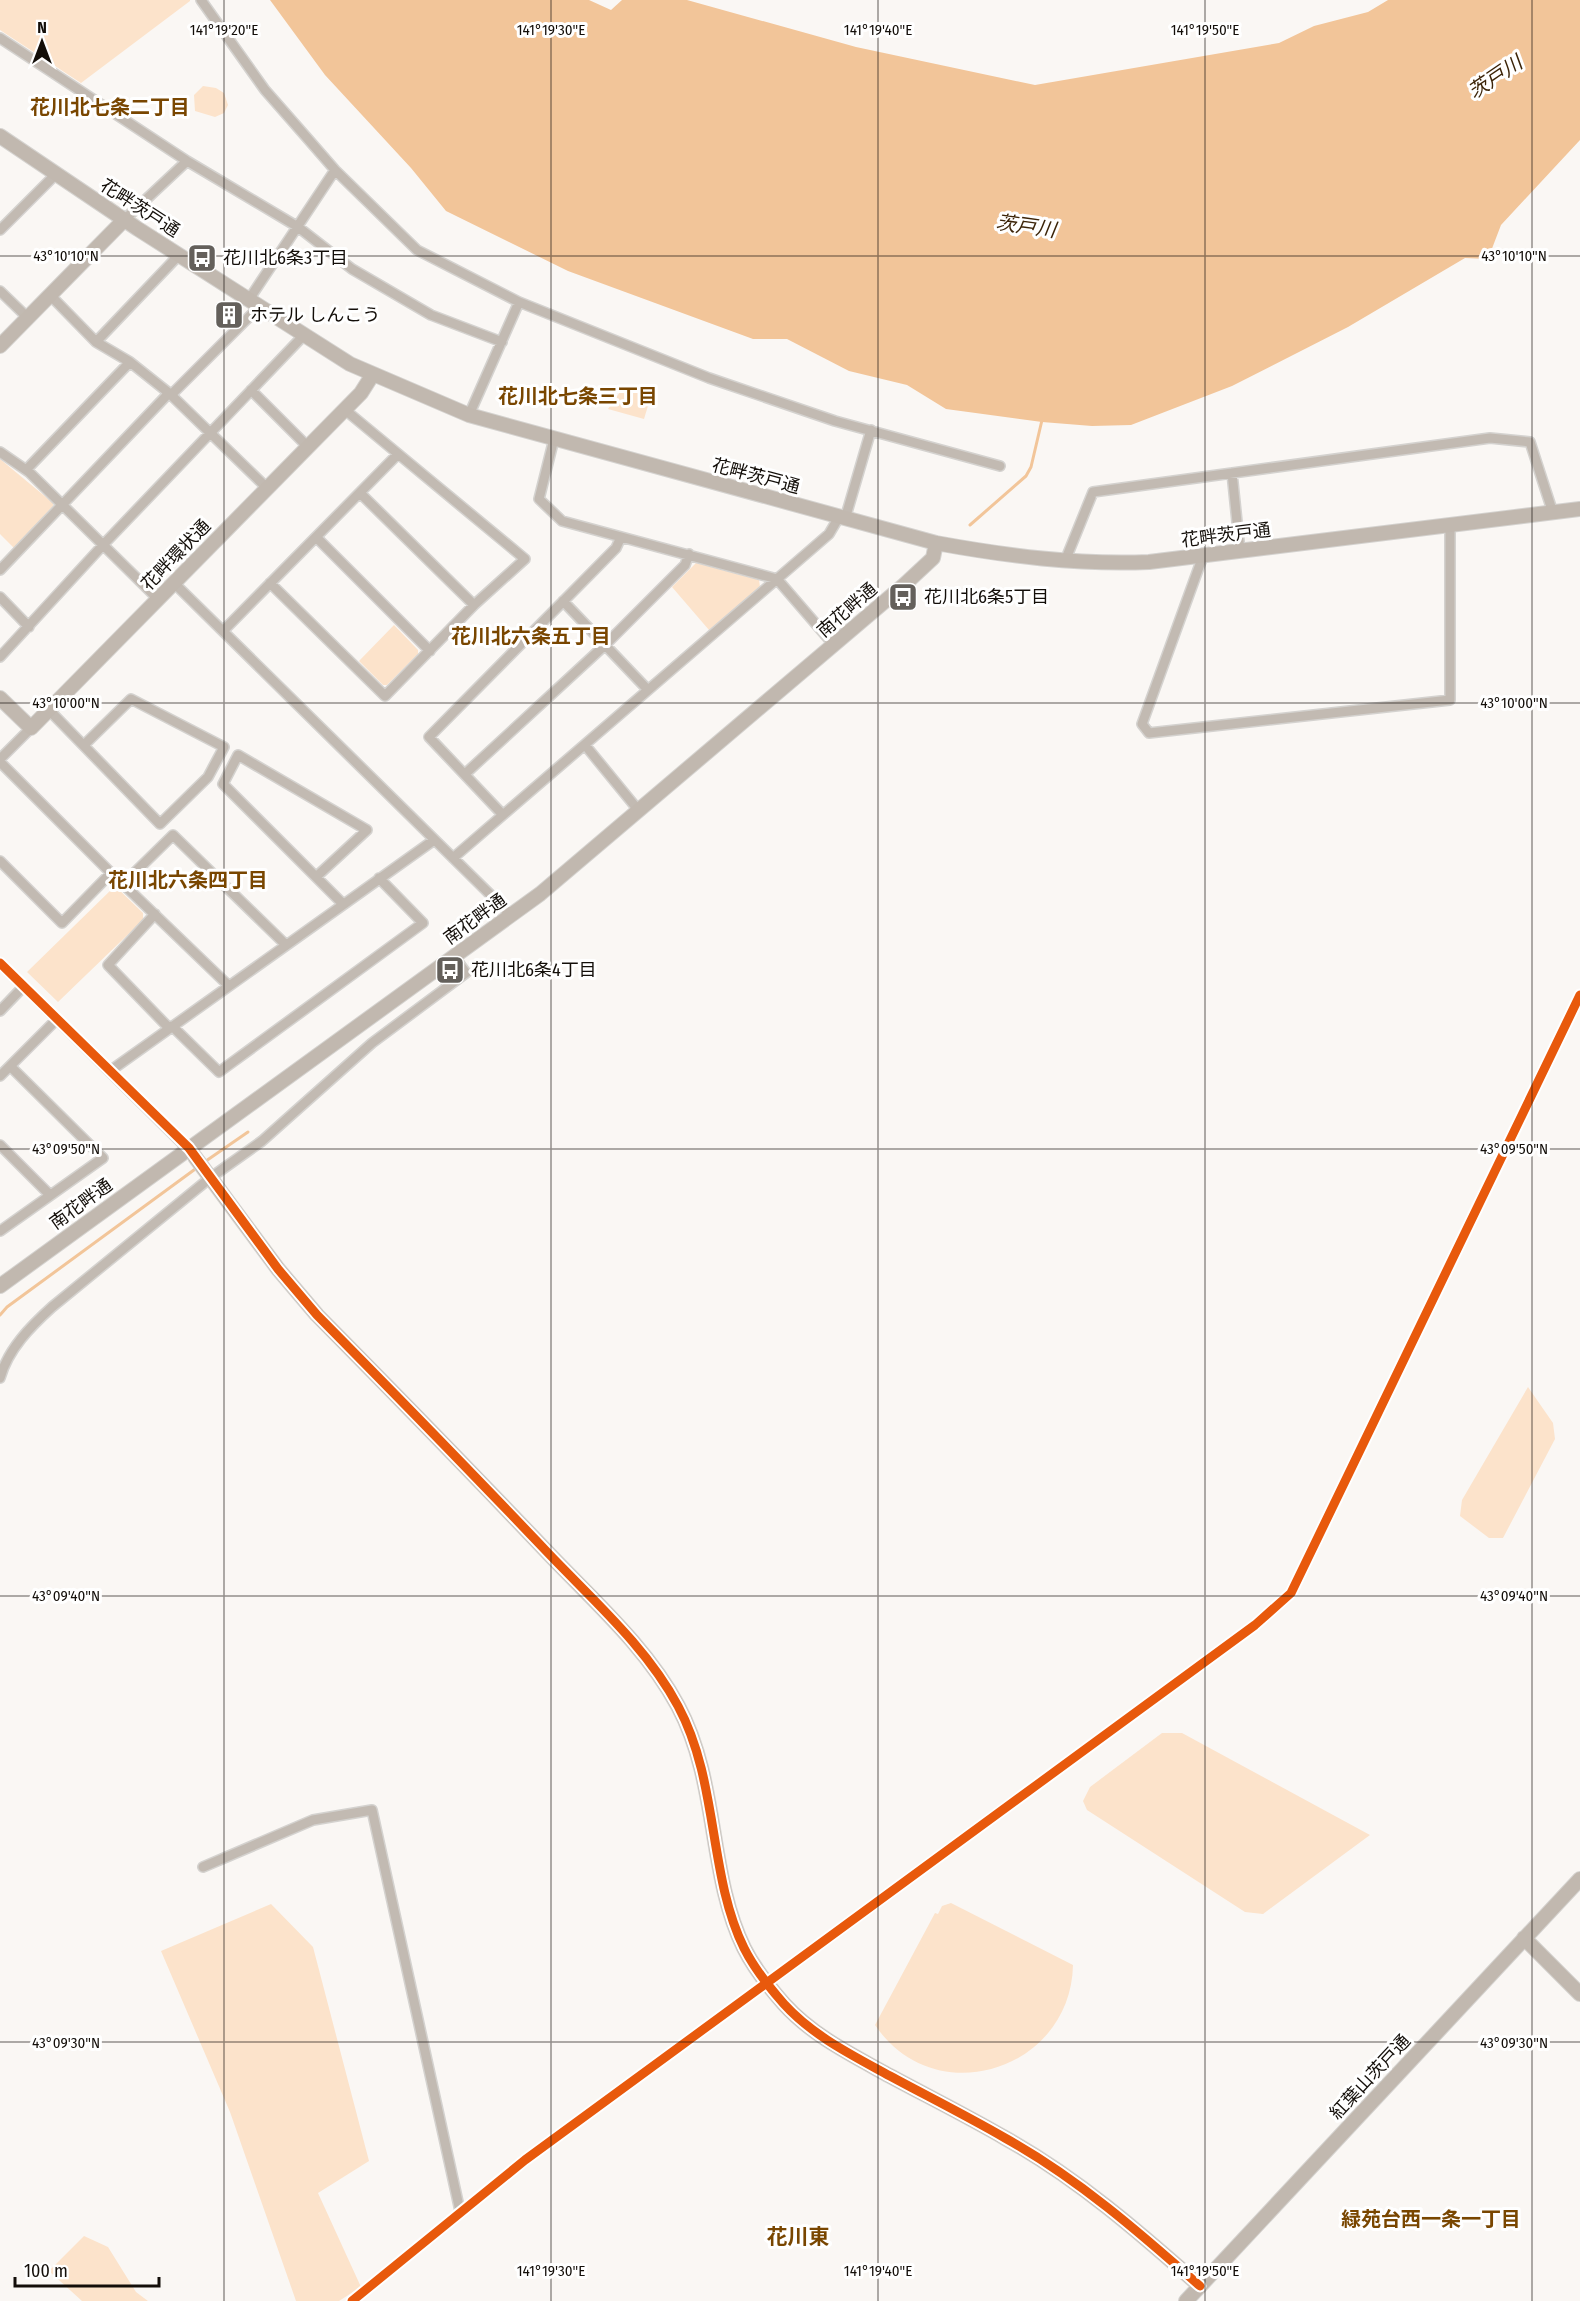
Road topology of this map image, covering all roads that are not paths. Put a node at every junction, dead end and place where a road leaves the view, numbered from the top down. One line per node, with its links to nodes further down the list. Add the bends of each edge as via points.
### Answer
1 (201, 0): 5 (street, via 265,90)
2 (0, 38): 4 (street)
3 (0, 136): 6 (street, 花畔茨戸通)
4 (187, 161): 7 (street); 8 (street)
5 (334, 170): 8 (street); 13 (street, via 417,250)
6 (56, 174): 7 (street, 花畔茨戸通); 9 (street)
7 (123, 220): 10 (street, 花畔茨戸通); 12 (street)
8 (298, 227): 14 (street); 18 (street, via 352,269 431,315)
9 (0, 230)
10 (179, 255): 14 (street, 花畔茨戸通); 17 (street)
11 (0, 291): 15 (street)
12 (50, 295): 15 (street); 17 (street)
13 (519, 302): 18 (street); 26 (street, via 709,378)
14 (254, 304): 16 (street, 花畔茨戸通); 23 (street)
15 (28, 318): 19 (street)
16 (304, 336): 21 (street, 花畔茨戸通); 22 (street)
17 (96, 342): 20 (street)
18 (502, 342): 25 (street)
19 (0, 346)
20 (129, 362): 23 (street); 33 (street)
21 (373, 374): 24 (street, 花畔環状通); 25 (street, 花畔茨戸通)
22 (251, 390): 27 (street); 29 (street)
23 (170, 394): 27 (street); 37 (street)
24 (344, 409): 29 (street, 花畔環状通); 31 (street)
25 (469, 415): 28 (street, 花畔茨戸通)
26 (871, 430): 32 (street); 40 (street)
27 (210, 431): 35 (street); 45 (street)
28 (554, 439): 40 (street, 花畔茨戸通); 43 (street, via 539,499 562,521)
29 (308, 447): 35 (street, 花畔環状通)
30 (0, 452): 33 (street)
31 (397, 455): 36 (street); 57 (street, via 525,559)
32 (1000, 466)
33 (26, 470): 37 (street)
34 (1232, 473): 39 (street, via 1490,438 1530,442); 46 (street); 49 (street, via 1093,492)
35 (267, 488): 52 (street, 花畔環状通)
36 (360, 493): 42 (street); 57 (street)
37 (63, 506): 45 (street); 50 (street)
38 (1580, 509): 39 (street, 花畔茨戸通)
39 (1553, 513): 41 (street, 花畔茨戸通)
40 (842, 518): 44 (street, 花畔茨戸通); 51 (street)
41 (1450, 526): 46 (street, 花畔茨戸通); 48 (street, via 1450,700 1149,733 1142,724)
42 (316, 537): 53 (street); 62 (street)
43 (621, 537): 47 (street); 56 (street, via 616,548)
44 (936, 543): 49 (street, 花畔茨戸通); 61 (street, 南花畔通, via 933,558)
45 (103, 545): 55 (street); 58 (street)
46 (1240, 551): 48 (street, 花畔茨戸通)
47 (689, 554): 51 (street); 60 (street, via 685,565)
48 (1203, 556): 49 (street, 花畔茨戸通, via 1096,564)
49 (1065, 561)
50 (0, 570)
51 (777, 579): 61 (street); 64 (street)
52 (174, 583): 55 (street, 花畔環状通); 59 (street)
53 (270, 583): 59 (street); 62 (street, via 385,696)
54 (0, 597): 58 (street)
55 (158, 599): 66 (street, 花畔環状通)
56 (563, 601): 60 (street); 71 (street, via 429,737)
57 (474, 605): 62 (street)
58 (29, 627): 63 (street)
59 (223, 632): 74 (street)
60 (605, 645): 64 (street); 71 (street)
61 (834, 645): 72 (street, 南花畔通)
62 (430, 651)
63 (0, 657)
64 (648, 690): 68 (street)
65 (0, 698): 67 (street)
66 (50, 710): 67 (street, 花畔環状通); 69 (street)
67 (31, 728): 70 (street)
68 (585, 744): 72 (street); 73 (street)
69 (84, 746): 69 (street, via 160,824 208,777 224,747 131,699)
70 (0, 761): 76 (street, via 111,873 62,923)
71 (465, 774): 73 (street)
72 (639, 811): 81 (street, 南花畔通)
73 (503, 815): 75 (street)
74 (434, 840): 75 (street); 78 (street)
75 (453, 858): 81 (street)
76 (0, 861)
77 (316, 877): 77 (street, via 223,784 238,755 367,830); 79 (street)
78 (379, 878): 79 (street); 90 (street, via 423,923 219,1072)
79 (343, 904): 82 (street)
80 (155, 914): 82 (street, via 123,884 173,835); 86 (street); 90 (street, via 108,965)
81 (511, 915): 83 (street, 南花畔通)
82 (286, 945): 86 (street)
83 (454, 956): 95 (street, 南花畔通); 96 (street, via 466,973 372,1043 262,1141)
84 (0, 963): 85 (street)
85 (24, 986): 88 (street); 89 (street)
86 (229, 986): 90 (street)
87 (1580, 995): 104 (street, via 1291,1593 1255,1625)
88 (0, 1011)
89 (57, 1019): 91 (street); 92 (street)
90 (171, 1027): 92 (street)
91 (10, 1066): 93 (street); 97 (street, via 103,1158)
92 (110, 1071): 95 (street)
93 (0, 1076)
94 (0, 1145): 97 (street)
95 (192, 1153): 96 (street); 99 (street, 南花畔通)
96 (207, 1174): 100 (street, via 34,1323); 104 (street, via 317,1315 659,1674 693,1736 731,1914 743,1947)
97 (50, 1195): 98 (street)
98 (0, 1231)
99 (0, 1286)
100 (0, 1378)
101 (203, 1867): 106 (street, via 313,1820 372,1809)
102 (1580, 1879): 103 (street, 紅葉山茨戸通)
103 (1524, 1938): 105 (street); 107 (street, 紅葉山茨戸通)
104 (768, 1984): 106 (street); 107 (street, via 811,2030 1054,2168 1131,2225)
105 (1580, 1994)
106 (460, 2211): 108 (street)
107 (1200, 2286): 109 (street, 紅葉山茨戸通)
108 (352, 2301)
109 (1186, 2301)

